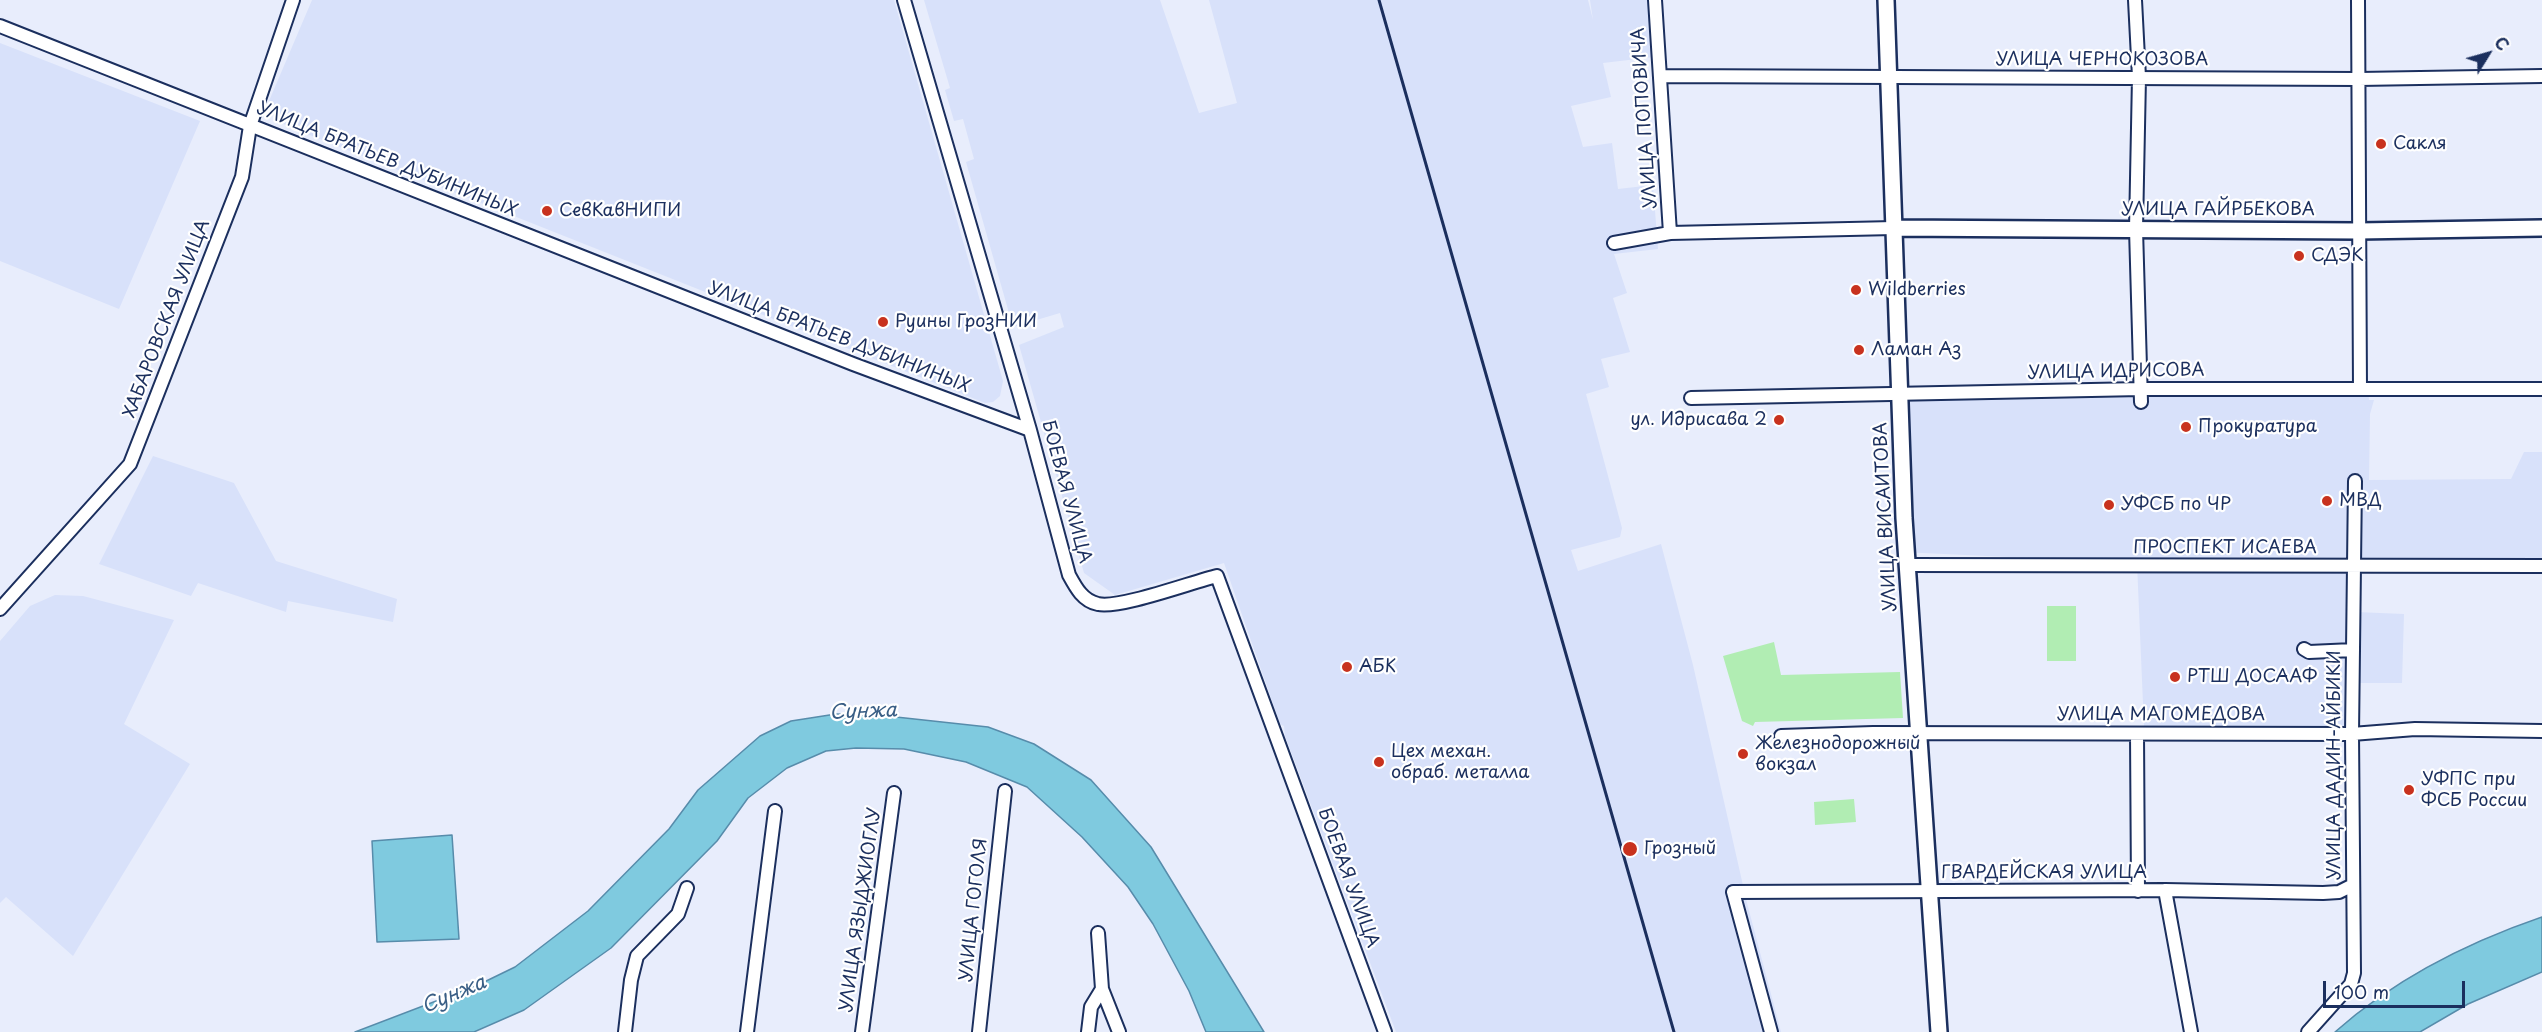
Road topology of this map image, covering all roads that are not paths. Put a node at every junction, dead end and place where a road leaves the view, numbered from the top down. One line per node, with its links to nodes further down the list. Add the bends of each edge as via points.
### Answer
1 (292, 0): 13 (street, ХАБАРОВСКАЯ УЛИЦА)
2 (904, 0): 26 (street, БОЕВАЯ УЛИЦА)
3 (1655, 0): 8 (street, УЛИЦА ПОПОВИЧА)
4 (1886, 0): 11 (main road, УЛИЦА ВИСАИТОВА)
5 (2135, 0): 10 (street)
6 (2358, 0): 12 (street)
7 (0, 26): 13 (street, УЛИЦА БРАТЬЕВ ДУБИНИНЫХ)
8 (1661, 76): 11 (street, УЛИЦА ЧЕРНОКОЗОВА); 18 (street, УЛИЦА ПОПОВИЧА)
9 (2542, 76): 12 (street, УЛИЦА ЧЕРНОКОЗОВА)
10 (2139, 77): 11 (street, УЛИЦА ЧЕРНОКОЗОВА); 12 (street, УЛИЦА ЧЕРНОКОЗОВА); 16 (street)
11 (1889, 79): 14 (main road, УЛИЦА ВИСАИТОВА)
12 (2359, 79): 17 (street)
13 (250, 126): 26 (street, УЛИЦА БРАТЬЕВ ДУБИНИНЫХ); 31 (street, ХАБАРОВСКАЯ УЛИЦА, via 242,177 130,464)
14 (1894, 228): 16 (main road, УЛИЦА ГАЙРБЕКОВА); 18 (street); 23 (main road, УЛИЦА ВИСАИТОВА)
15 (2542, 228): 17 (main road, УЛИЦА ГАЙРБЕКОВА)
16 (2136, 230): 17 (main road, УЛИЦА ГАЙРБЕКОВА); 20 (street)
17 (2358, 231): 21 (street)
18 (1670, 233): 19 (street)
19 (1614, 243)
20 (2141, 388): 21 (street, УЛИЦА ИДРИСОВА); 23 (street, УЛИЦА ИДРИСОВА); 25 (street)
21 (2360, 389): 22 (street, УЛИЦА ИДРИСОВА)
22 (2542, 389)
23 (1900, 394): 24 (street, УЛИЦА ИДРИСОВА); 28 (main road, УЛИЦА ВИСАИТОВА)
24 (1691, 398)
25 (2141, 402)
26 (1030, 430): 55 (street, БОЕВАЯ УЛИЦА, via 1070,575 1087,600 1109,605 1217,576)
27 (2355, 482): 29 (street, УЛИЦА ДАДИН-АЙБИКИ)
28 (1907, 565): 29 (street, ПРОСПЕКТ ИСАЕВА); 35 (main road, УЛИЦА ВИСАИТОВА)
29 (2353, 566): 30 (street, ПРОСПЕКТ ИСАЕВА); 33 (street, УЛИЦА ДАДИН-АЙБИКИ)
30 (2542, 566)
31 (0, 609)
32 (2304, 650): 33 (street)
33 (2353, 650): 37 (street, УЛИЦА ДАДИН-АЙБИКИ)
34 (2542, 731): 37 (street, УЛИЦА МАГОМЕДОВА, via 2415,729)
35 (1917, 734): 36 (street, УЛИЦА МАГОМЕДОВА); 38 (street, УЛИЦА МАГОМЕДОВА); 45 (main road, УЛИЦА ВИСАИТОВА)
36 (2137, 734): 37 (street, УЛИЦА МАГОМЕДОВА); 46 (street)
37 (2352, 734): 42 (street, УЛИЦА ДАДИН-АЙБИКИ)
38 (1781, 736)
39 (1005, 791): 52 (street, УЛИЦА ГОГОЛЯ)
40 (894, 793): 51 (street, УЛИЦА ЯЗЫДЖИОГЛУ)
41 (775, 811): 50 (street)
42 (2353, 885): 44 (street, ГВАРДЕЙСКАЯ УЛИЦА, via 2339,892 2323,893); 59 (street, УЛИЦА ДАДИН-АЙБИКИ, via 2351,984)
43 (687, 888): 49 (street, via 678,914 637,956)
44 (2165, 890): 46 (street, ГВАРДЕЙСКАЯ УЛИЦА); 58 (street)
45 (1928, 891): 46 (street, ГВАРДЕЙСКАЯ УЛИЦА); 56 (street, ГВАРДЕЙСКАЯ УЛИЦА, via 1733,892); 57 (main road, УЛИЦА ВИСАИТОВА)
46 (2138, 891)
47 (1098, 933): 48 (street)
48 (1102, 989): 53 (street, via 1091,1007); 54 (street)
49 (625, 1032)
50 (747, 1032)
51 (862, 1032)
52 (979, 1032)
53 (1088, 1032)
54 (1119, 1032)
55 (1385, 1032)
56 (1771, 1032)
57 (1939, 1032)
58 (2191, 1032)
59 (2308, 1032)

